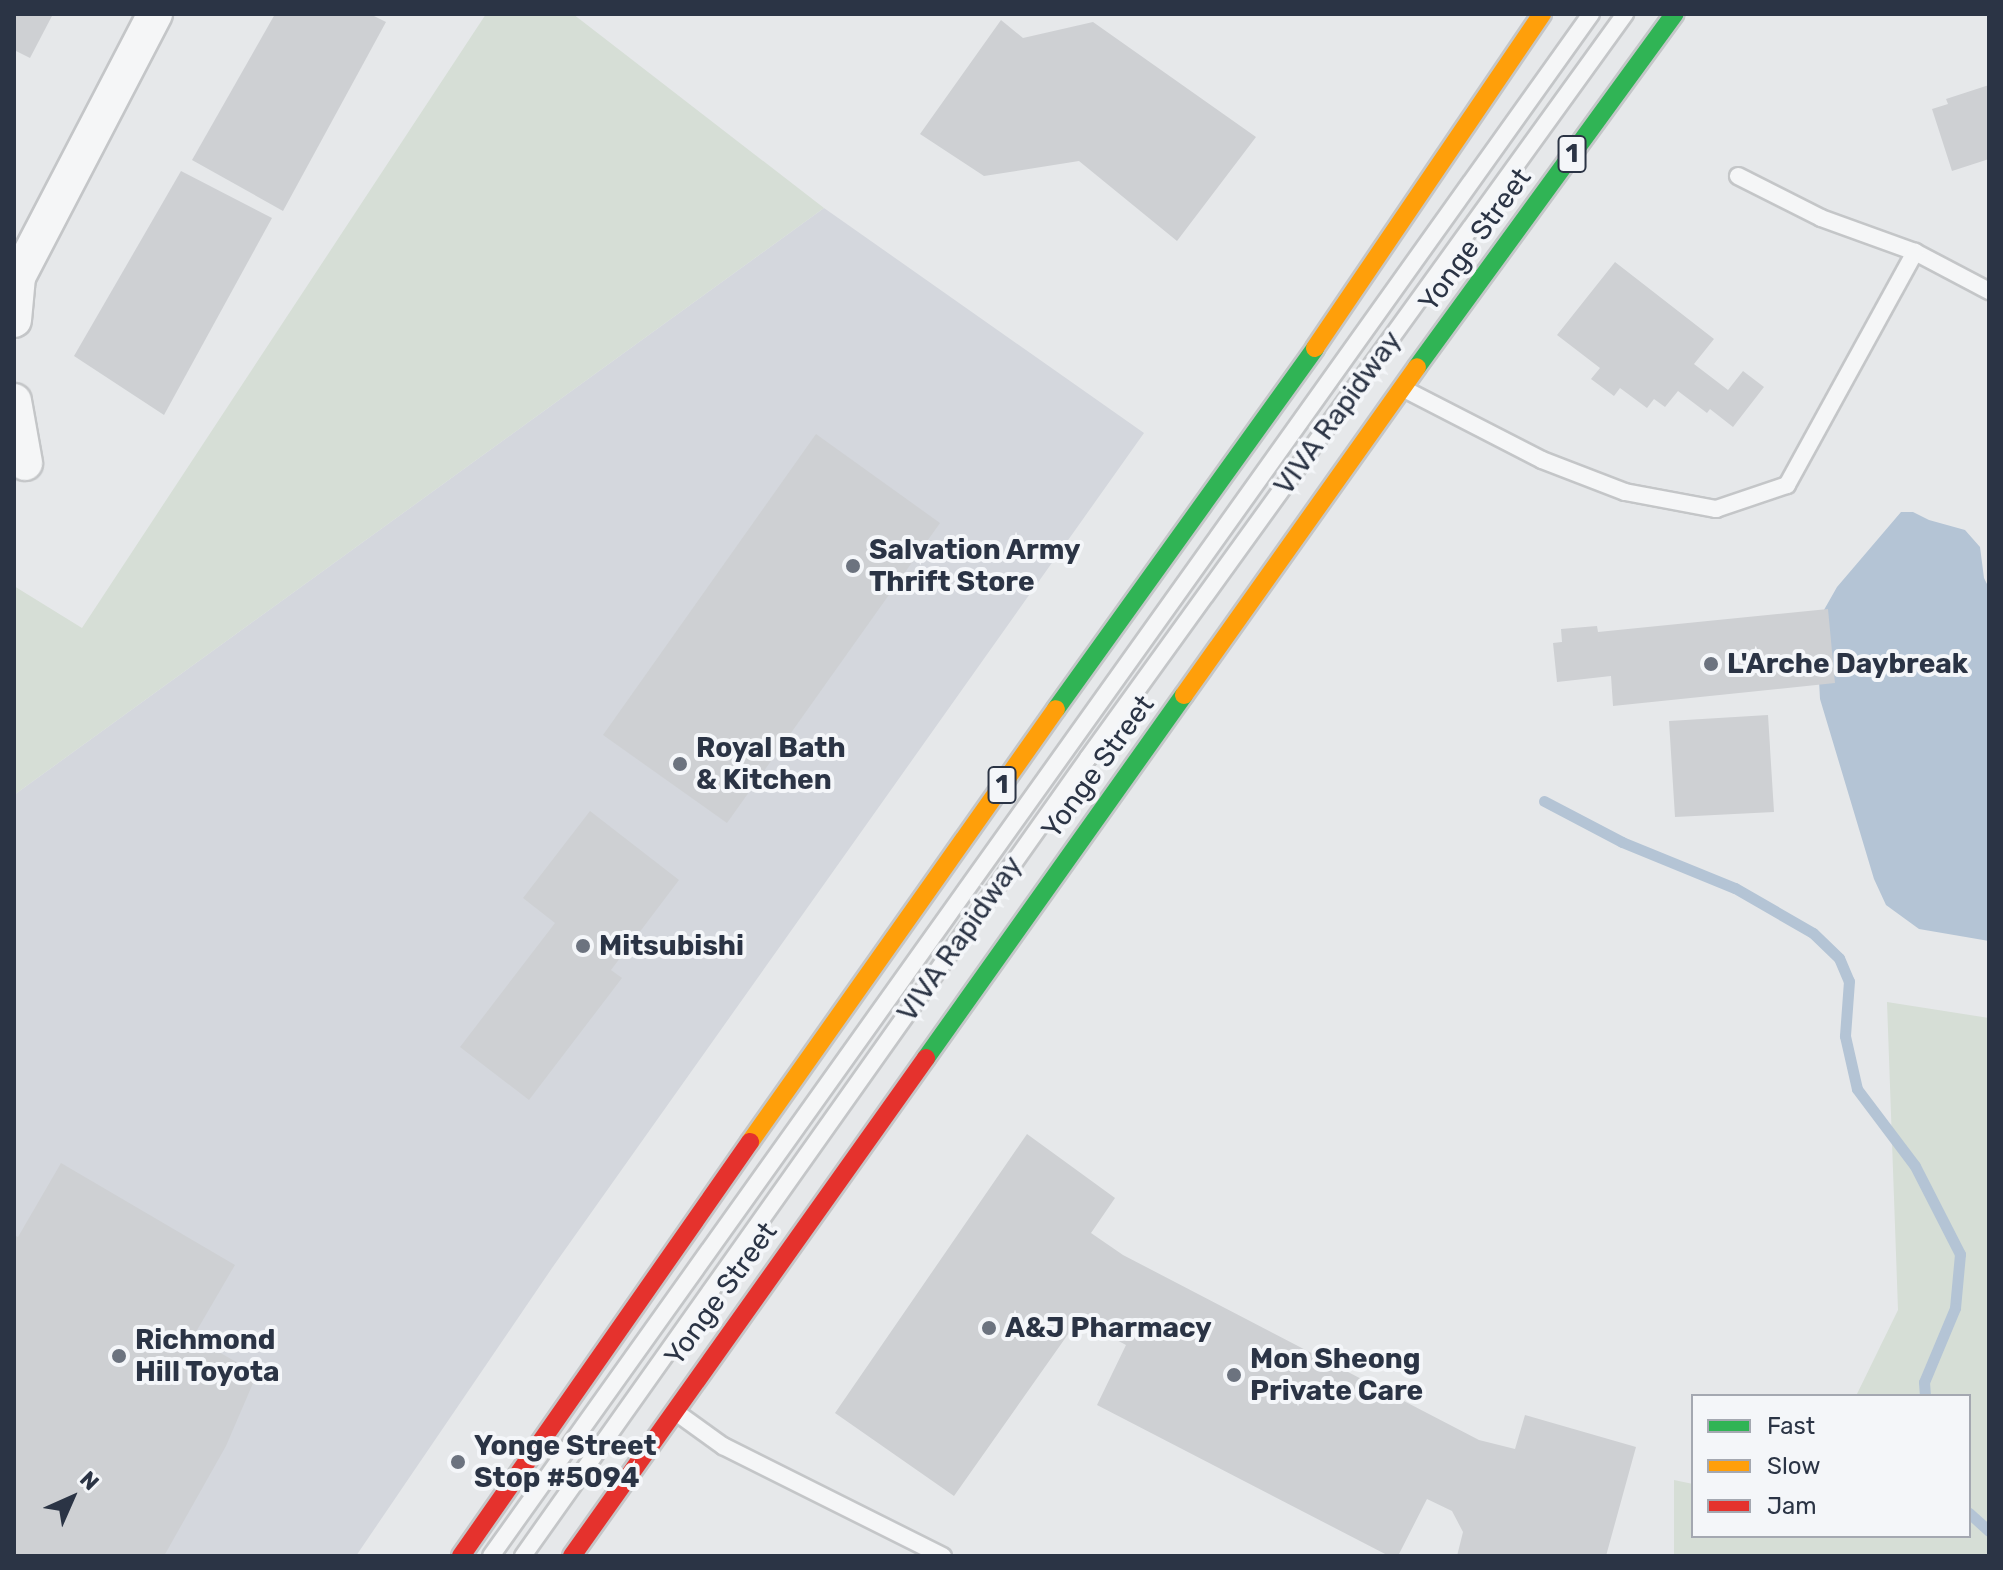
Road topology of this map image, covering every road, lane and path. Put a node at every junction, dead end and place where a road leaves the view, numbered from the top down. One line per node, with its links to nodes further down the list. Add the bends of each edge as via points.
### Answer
1 (155, 14): 9 (street, via 18,277)
2 (1542, 14): 14 (main road, 1, via 1310,356 959,843)
3 (1591, 14): 15 (lane, VIVA Rapidway)
4 (1625, 14): 16 (lane, VIVA Rapidway, via 1079,771)
5 (1674, 14): 10 (main road, Yonge Street / 1)
6 (1738, 176): 7 (lane, via 1821,218)
7 (1915, 252): 8 (lane); 10 (lane, via 1787,485 1716,509 1625,492 1542,460)
8 (1989, 291)
9 (14, 320)
10 (1402, 388): 13 (main road, Yonge Street / 1)
11 (14, 401): 12 (street)
12 (25, 463)
13 (673, 1410): 17 (main road, Yonge Street / 1); 18 (lane, via 723,1446)
14 (461, 1556)
15 (491, 1556)
16 (523, 1556)
17 (572, 1556)
18 (943, 1556)

